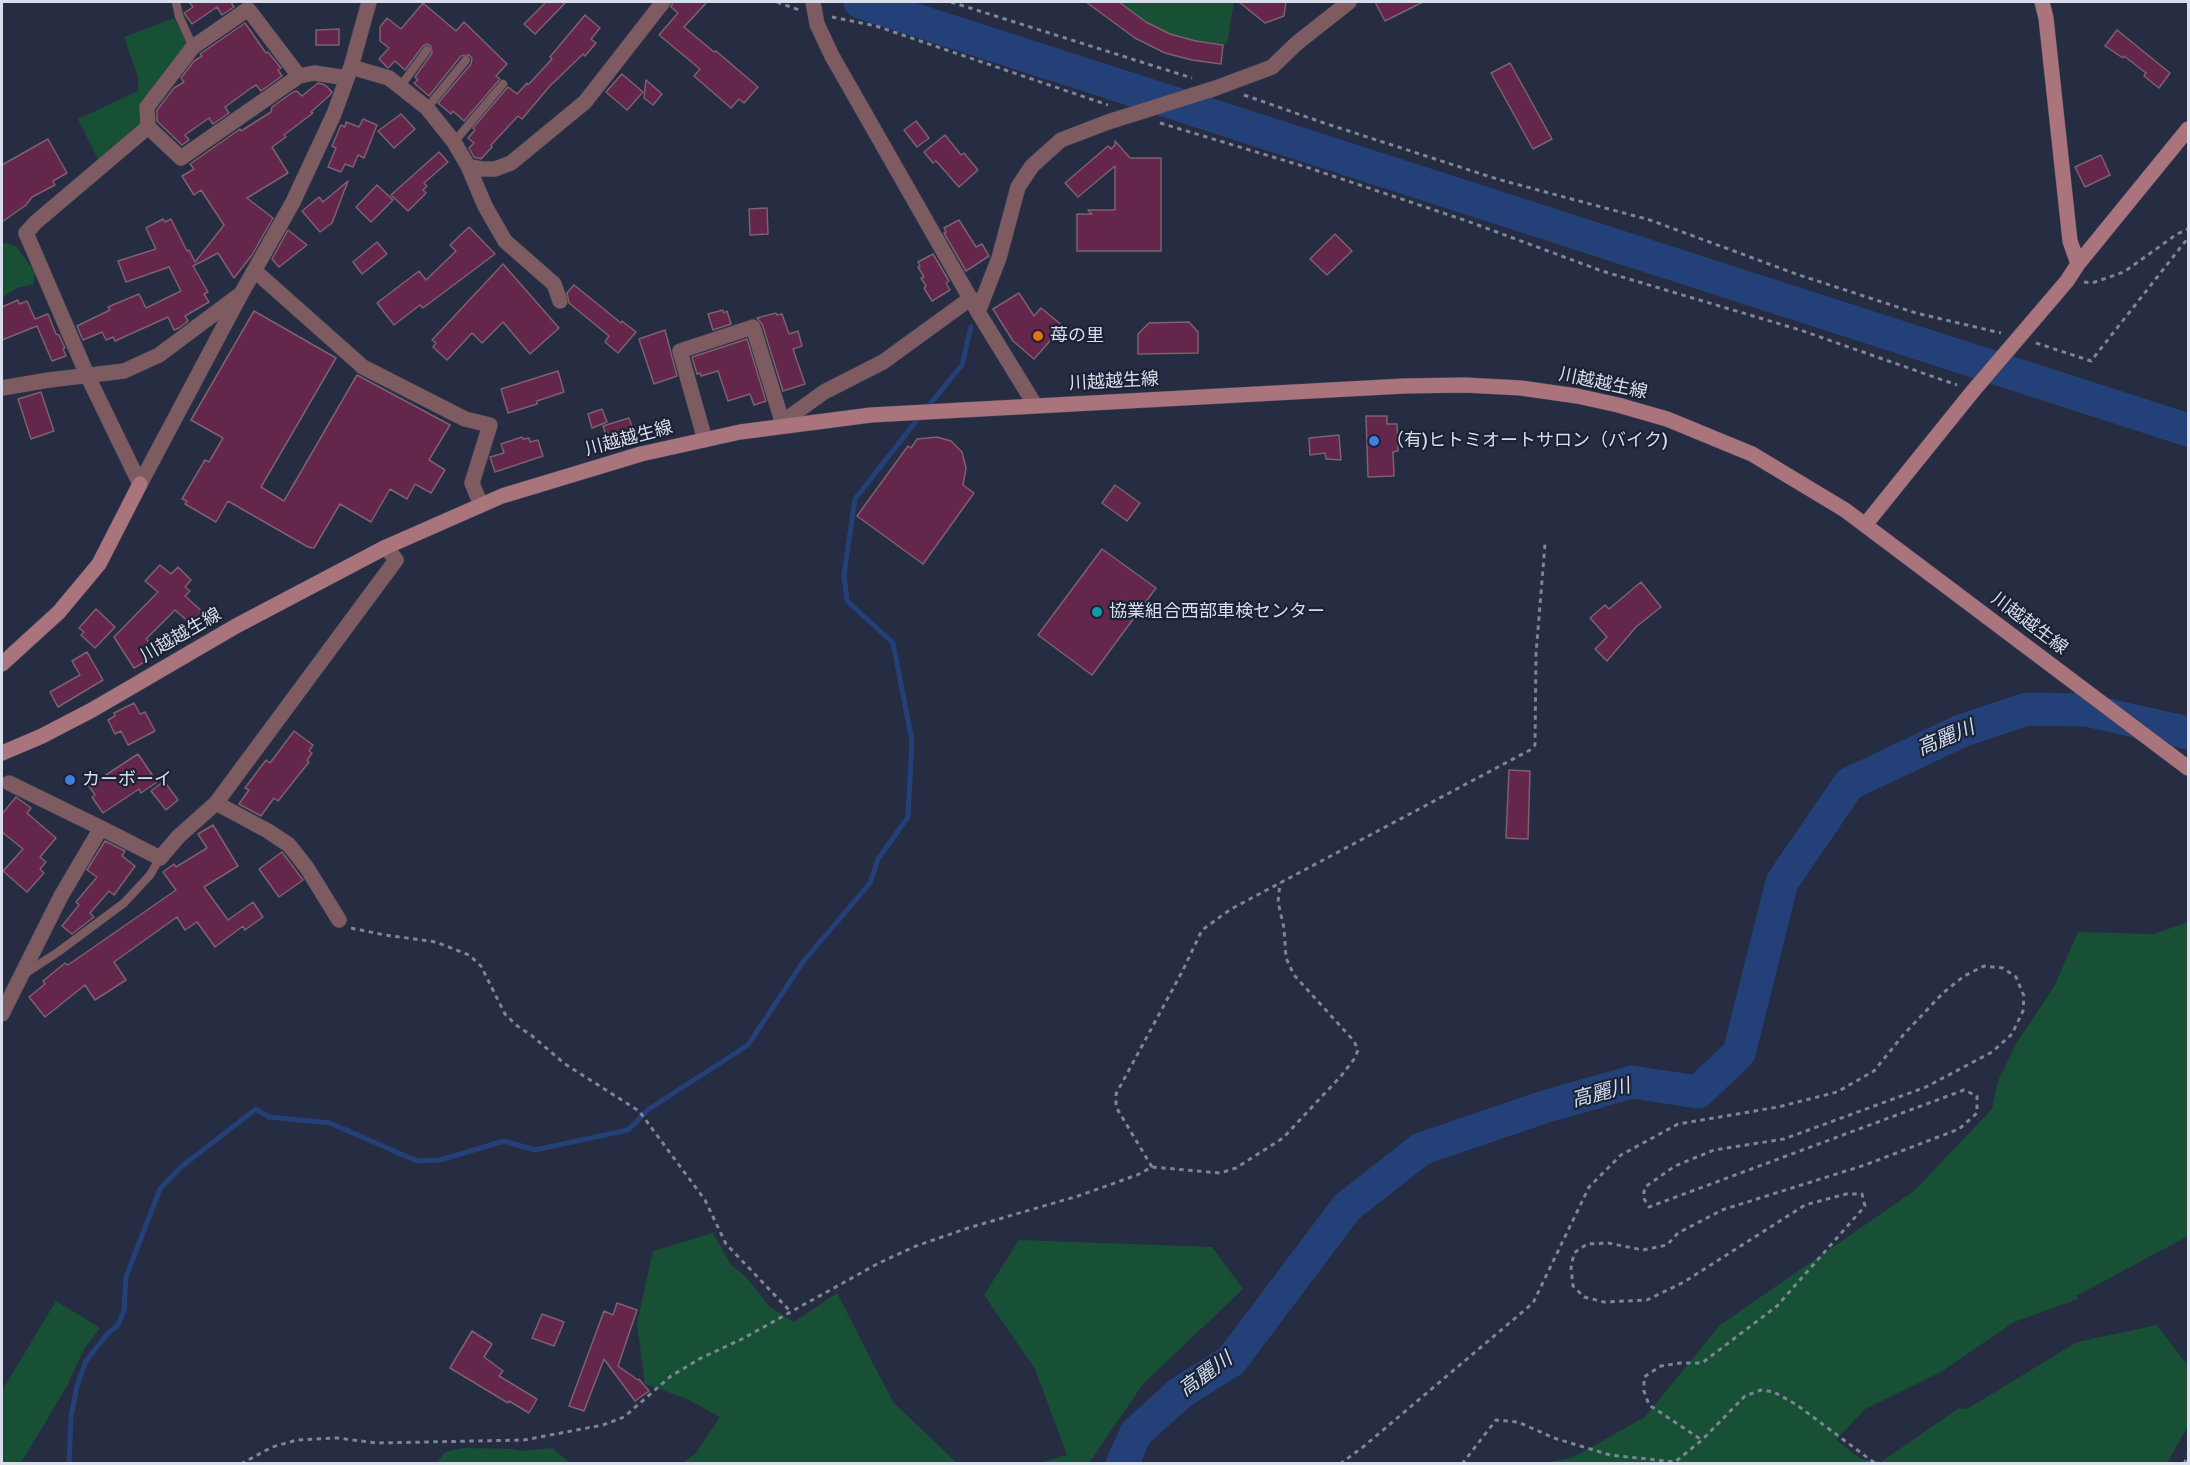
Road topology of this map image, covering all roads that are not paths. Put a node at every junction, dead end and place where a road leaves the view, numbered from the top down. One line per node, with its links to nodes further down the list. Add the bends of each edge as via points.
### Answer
1 (176, 2): 8 (lane)
2 (369, 2): 11 (street)
3 (663, 2): 19 (street, via 585,102 511,163 495,169)
4 (1349, 2): 25 (street, via 1272,67 1061,140 1032,166 1018,187 999,258)
5 (2042, 2): 20 (main road, via 2070,241)
6 (246, 5): 8 (street); 12 (street)
7 (814, 8): 23 (street, via 832,56)
8 (193, 47): 16 (street, via 147,106)
9 (427, 50): 14 (lane)
10 (466, 60): 15 (lane)
11 (349, 72): 12 (street); 14 (street, via 389,78); 21 (street, via 293,202)
12 (299, 76): 16 (street, via 181,158)
13 (503, 84): 18 (lane)
14 (400, 87): 15 (street)
15 (428, 108): 18 (street)
16 (148, 127): 26 (street, via 26,233)
17 (2188, 129): 20 (main road)
18 (454, 142): 19 (street)
19 (468, 166): 24 (street, via 505,241 554,284)
20 (2078, 264): 33 (main road)
21 (255, 271): 22 (street); 32 (street, via 363,367 465,419 490,425 472,483)
22 (241, 294): 26 (street, via 159,355 124,371); 31 (street)
23 (971, 298): 25 (street); 29 (street, via 883,362 824,392)
24 (560, 301)
25 (978, 312): 28 (street)
26 (88, 376): 27 (street); 31 (street)
27 (2, 388)
28 (1035, 405): 29 (main road, 川越越生線); 33 (main road, 川越越生線, via 1464,385 1577,396 1667,419 1752,454)
29 (778, 424): 30 (main road, 川越越生線); 30 (street, via 753,327 680,351)
30 (705, 440): 32 (main road, 川越越生線, via 600,465)
31 (140, 484): 35 (main road, via 99,564 59,612)
32 (481, 505): 34 (main road, 川越越生線)
33 (1865, 525): 37 (main road, 川越越生線)
34 (386, 547): 36 (main road, 川越越生線, via 236,627 93,710); 39 (street, via 396,560)
35 (2, 664)
36 (2, 753)
37 (2188, 768)
38 (9, 783): 40 (street)
39 (216, 803): 41 (street); 42 (street, via 289,845)
40 (101, 828): 41 (street); 43 (street, via 61,896)
41 (160, 858): 43 (lane, via 124,903)
42 (339, 920)
43 (22, 976): 44 (street)
44 (8, 993): 45 (street)
45 (2, 1014)

